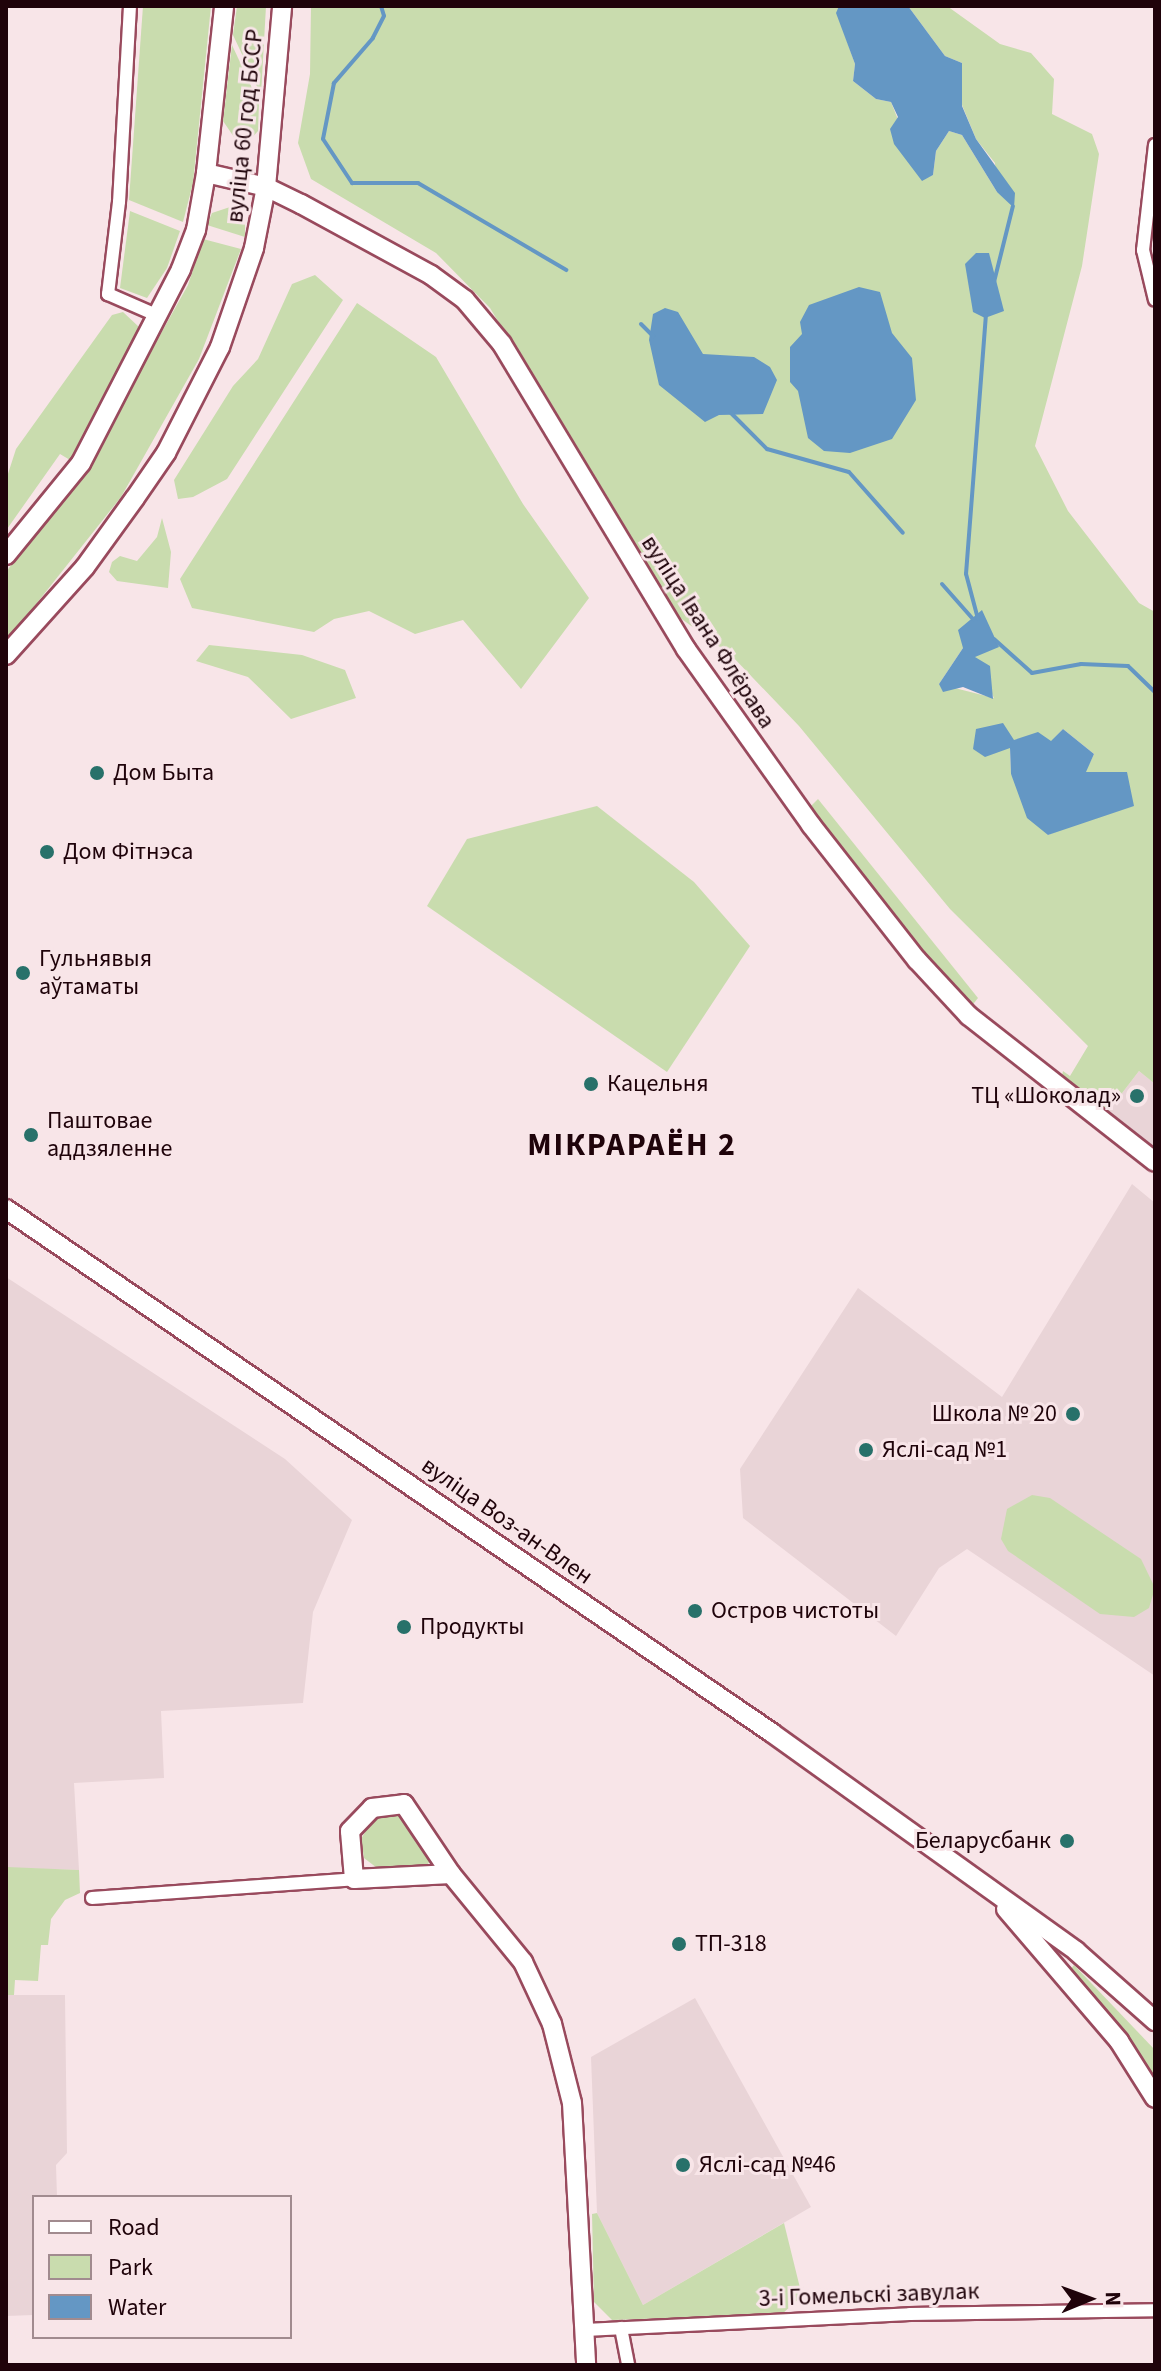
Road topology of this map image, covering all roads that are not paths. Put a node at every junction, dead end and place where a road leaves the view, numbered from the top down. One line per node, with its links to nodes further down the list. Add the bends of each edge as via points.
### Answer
1 (130, 6): 9 (street, via 108,294)
2 (224, 6): 5 (main road, вуліца 60 год БССР)
3 (282, 6): 6 (main road, вуліца 60 год БССР)
4 (1155, 145): 7 (street)
5 (206, 173): 6 (main road, вуліца Івана Флёрава); 9 (main road, вуліца 60 год БССР, via 196,230)
6 (266, 187): 11 (main road, вуліца 60 год БССР, via 254,248 220,347 166,453 85,567); 12 (main road, вуліца Івана Флёрава, via 431,275 465,300 502,344 694,661 907,948 969,1016)
7 (1149, 250): 8 (street)
8 (1155, 300)
9 (156, 315): 10 (main road, вуліца 60 год БССР, via 81,463)
10 (6, 555)
11 (6, 655)
12 (1155, 1162)
13 (6, 1209): 15 (main road, вуліца Воз-ан-Влен)
14 (451, 1874): 16 (main road); 16 (main road, via 404,1804 387,1803 361,1816 350,1831); 22 (main road, via 523,1962 552,2024 572,2103)
15 (977, 1878): 18 (main road, вуліца Воз-ан-Влен, via 1076,1951); 19 (main road, вуліца Воз-ан-Влен, via 1081,1994)
16 (354, 1879): 17 (street)
17 (92, 1898)
18 (1155, 2021)
19 (1155, 2098)
20 (1155, 2310): 21 (street, 3-і Гомельскі завулак, via 910,2314)
21 (621, 2328): 22 (street, 3-і Гомельскі завулак); 24 (street)
22 (585, 2330): 23 (main road)
23 (586, 2365)
24 (628, 2365)

